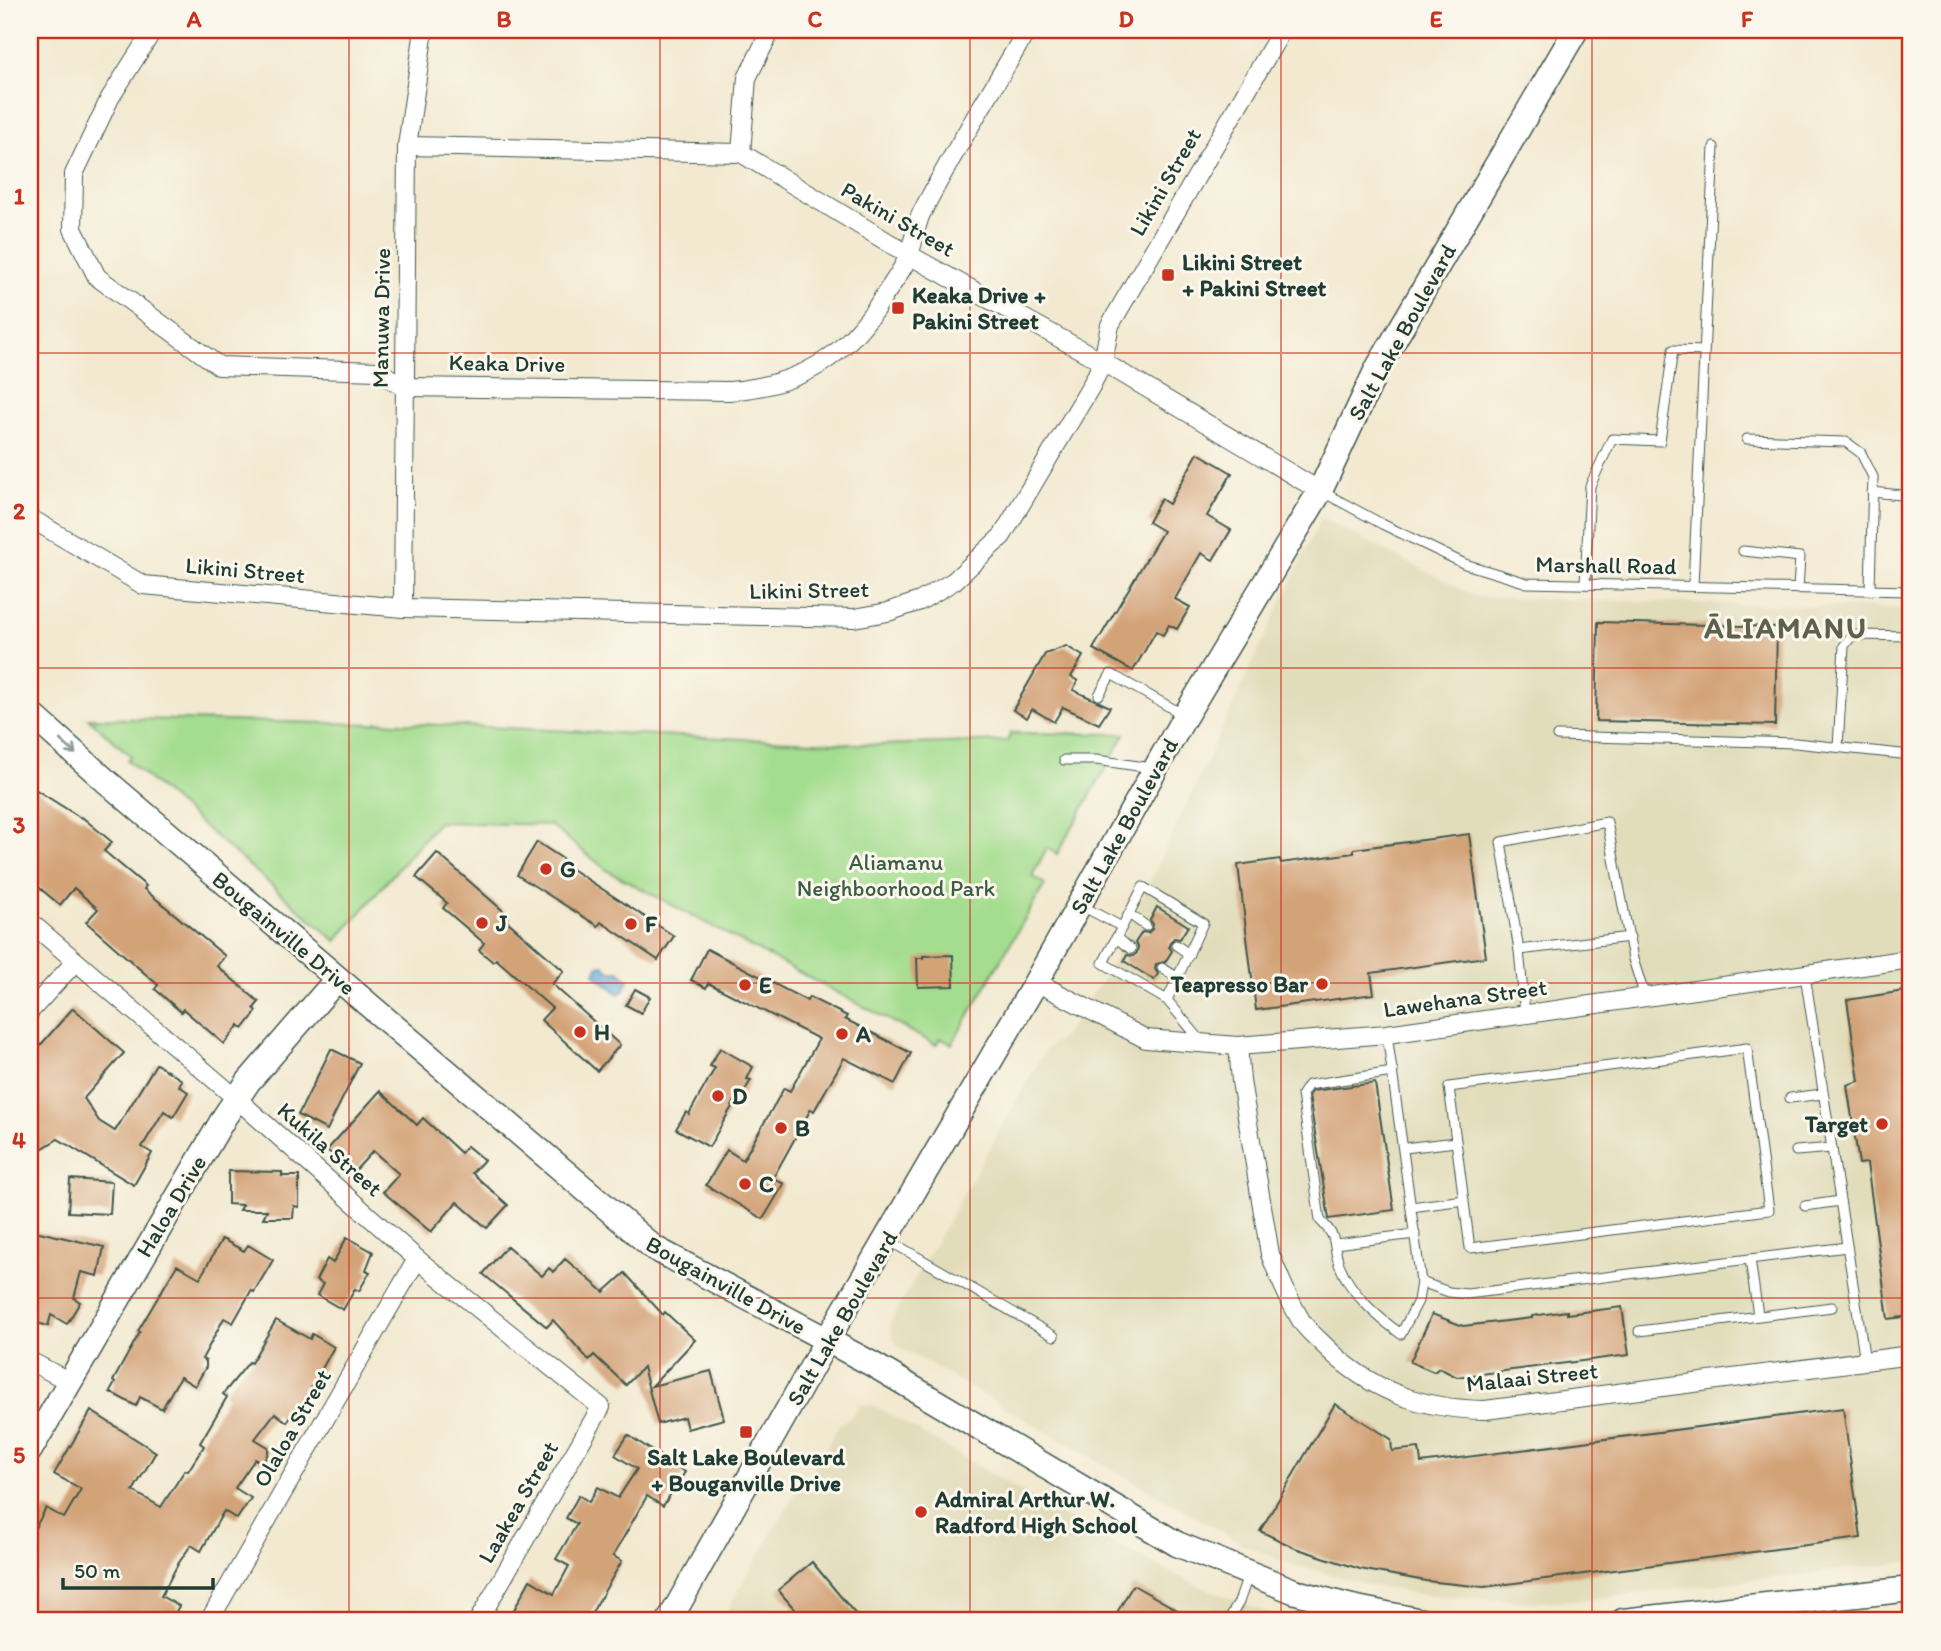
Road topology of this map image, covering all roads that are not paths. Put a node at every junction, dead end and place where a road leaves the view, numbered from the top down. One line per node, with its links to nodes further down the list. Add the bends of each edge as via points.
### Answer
1 (153, 30): 13 (street, Keaka Drive, via 110,98 74,174 73,229 97,277 219,366 378,370)
2 (424, 30): 7 (street, Manuwa Drive)
3 (771, 30): 9 (street, via 747,78)
4 (1027, 30): 10 (street, Keaka Drive, via 920,217)
5 (1282, 30): 12 (street, Likini Street, via 1110,325)
6 (1576, 30): 15 (street, Salt Lake Boulevard, via 1377,369)
7 (407, 146): 9 (street); 13 (street, Manuwa Drive)
8 (1714, 148): 11 (lane)
9 (741, 153): 10 (street, Pakini Street)
10 (909, 255): 12 (street, Pakini Street); 13 (street, Keaka Drive, via 867,324 849,343 826,361 761,388)
11 (1704, 351): 20 (lane, via 1674,350 1660,441 1612,439 1590,486); 21 (lane)
12 (1102, 362): 15 (street, Pakini Street); 25 (street, Likini Street, via 1002,536 954,581 920,601 854,618)
13 (404, 387): 25 (street, Manuwa Drive)
14 (1747, 439): 16 (lane, via 1846,442 1861,453 1873,477)
15 (1320, 491): 20 (lane, Marshall Road, via 1465,564 1527,583); 29 (street, Salt Lake Boulevard)
16 (1872, 492): 17 (lane); 23 (lane)
17 (1911, 496)
18 (30, 518): 25 (street, Likini Street, via 143,585)
19 (1742, 551): 22 (lane, via 1800,557)
20 (1585, 584): 21 (lane, Marshall Road)
21 (1693, 586): 22 (lane, Marshall Road)
22 (1798, 589): 23 (lane, Marshall Road)
23 (1870, 590): 24 (lane, Marshall Road)
24 (1911, 591)
25 (403, 608)
26 (1911, 636): 31 (lane, via 1857,635 1844,646)
27 (1099, 695): 29 (lane, via 1111,674)
28 (30, 713): 51 (street, Bougainville Drive, one-way to 51)
29 (1185, 716): 34 (street, Salt Lake Boulevard)
30 (1557, 737): 31 (lane)
31 (1839, 747): 32 (lane)
32 (1911, 755)
33 (1064, 760): 34 (lane)
34 (1157, 769): 35 (street, Salt Lake Boulevard)
35 (1080, 905): 38 (lane); 52 (street, Salt Lake Boulevard)
36 (1129, 914): 38 (lane); 39 (lane); 45 (lane, via 1143,887 1203,923)
37 (30, 922): 47 (street, Kukila Street)
38 (1122, 926): 41 (lane)
39 (1146, 926)
40 (1630, 937): 44 (lane); 44 (lane, via 1607,822 1501,842); 53 (lane)
41 (1116, 938): 43 (lane); 54 (lane, via 1103,963)
42 (1176, 945): 45 (lane)
43 (1131, 949)
44 (1519, 950): 56 (lane)
45 (1189, 954): 50 (lane)
46 (1911, 959): 49 (street, Lawehana Street)
47 (75, 962): 55 (street); 63 (street, Kukila Street)
48 (1162, 968): 50 (lane)
49 (1805, 975): 53 (street, Lawehana Street); 61 (lane)
50 (1177, 977): 54 (lane)
51 (337, 979): 63 (street, Haloa Drive); 83 (street, Bougainville Drive, via 654,1248)
52 (1036, 982): 58 (street, Lawehana Street, via 1146,1039); 73 (street, Salt Lake Boulevard)
53 (1645, 997): 56 (street, Lawehana Street)
54 (1167, 1000): 58 (lane)
55 (30, 1011)
56 (1525, 1014): 57 (street, Lawehana Street)
57 (1387, 1034): 59 (street, Lawehana Street); 60 (lane)
58 (1203, 1044): 59 (street, Lawehana Street)
59 (1238, 1046): 86 (street, Malaai Street, via 1270,1254 1280,1280 1304,1324 1344,1366 1382,1389 1424,1404 1485,1410)
60 (1393, 1072): 66 (lane); 74 (lane, via 1308,1084 1303,1094 1320,1220 1333,1234)
61 (1824, 1094): 62 (lane); 65 (lane)
62 (1790, 1098)
63 (237, 1099): 76 (street, Kukila Street); 87 (street, Haloa Drive)
64 (1456, 1142): 66 (lane); 68 (lane); 68 (lane, via 1449,1087 1748,1048 1769,1210 1471,1248)
65 (1832, 1147): 67 (lane); 69 (lane)
66 (1404, 1149): 71 (lane)
67 (1796, 1151)
68 (1464, 1200): 71 (lane)
69 (1840, 1201): 70 (lane); 75 (lane)
70 (1805, 1206)
71 (1412, 1207): 72 (lane)
72 (1415, 1234): 74 (lane); 78 (lane)
73 (888, 1240): 82 (lane); 83 (street, Salt Lake Boulevard)
74 (1335, 1244): 78 (lane, via 1339,1264 1362,1300 1401,1334 1418,1301)
75 (1847, 1247): 77 (lane); 86 (lane)
76 (418, 1259): 88 (street, Kukila Street); 92 (street, Olaloa Street)
77 (1750, 1259): 78 (lane, via 1467,1294); 80 (lane)
78 (1421, 1282)
79 (1832, 1307): 80 (lane)
80 (1758, 1315): 81 (lane)
81 (1639, 1331)
82 (1054, 1336)
83 (827, 1340): 90 (street, Bougainville Drive, via 1177,1544); 94 (street, Salt Lake Boulevard)
84 (1911, 1355): 86 (street, Malaai Street)
85 (30, 1361): 87 (street)
86 (1865, 1361)
87 (68, 1381): 89 (street, Haloa Drive)
88 (601, 1407): 93 (street, Laakea Street)
89 (30, 1450)
90 (1248, 1574): 95 (lane); 96 (street, Bougainville Drive, via 1352,1608)
91 (1911, 1589): 97 (street)
92 (209, 1621)
93 (478, 1621)
94 (669, 1621)
95 (1228, 1621)
96 (1421, 1621)
97 (1623, 1621)

